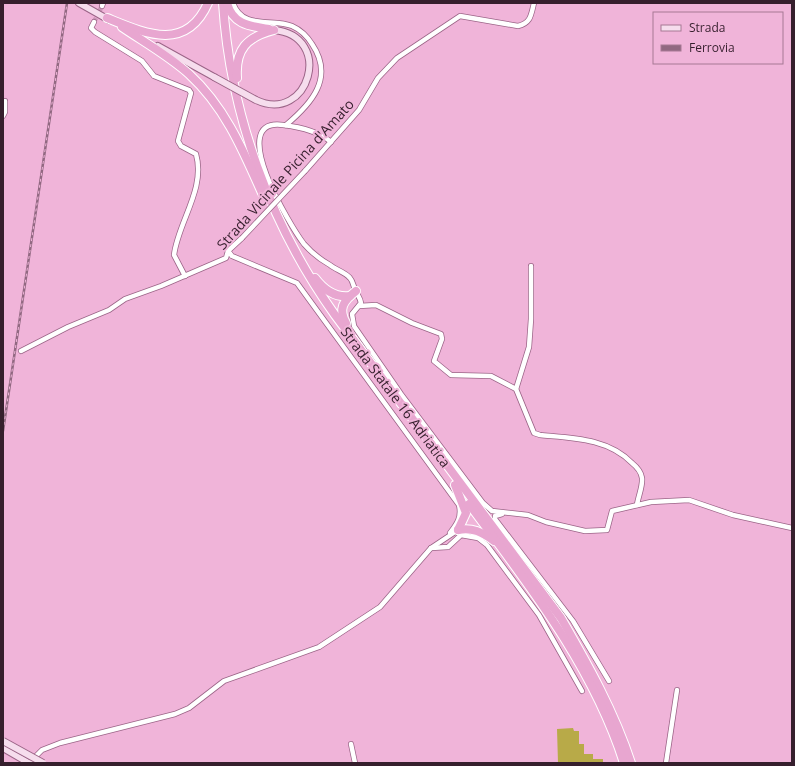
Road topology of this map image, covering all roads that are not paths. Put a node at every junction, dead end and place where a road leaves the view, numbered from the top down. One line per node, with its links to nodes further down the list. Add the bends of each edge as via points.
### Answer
1 (208, 3): 8 (highway, via 191,25 166,35 145,34)
2 (217, 3): 17 (highway, Strada Statale 16 Adriatica, via 222,48 234,108)
3 (223, 3): 15 (highway, Strada Statale 16 Adriatica, via 230,64)
4 (227, 3): 11 (highway, via 232,14 243,24)
5 (233, 3): 14 (street, via 241,15 253,22 284,23 299,30 308,38 319,58 322,72 312,100)
6 (534, 3): 16 (street, Strada Vicinale Picina d'Amato, via 530,20 524,25 460,16 397,58 378,78 359,110)
7 (82, 5): 8 (main road)
8 (107, 18): 10 (main road)
9 (94, 22): 21 (street, via 91,28 95,32 142,61 154,76 191,93 178,141 181,146 196,154 196,181 174,255)
10 (122, 26): 11 (main road, bridge, via 256,100 271,104 288,101 302,90 308,78 309,61 303,46 289,34); 17 (highway, via 186,71 210,97 236,137)
11 (274, 30): 15 (highway, via 251,39 242,49 238,59 237,78)
12 (5, 101): 13 (street)
13 (3, 116)
14 (286, 125): 16 (street, via 314,132); 22 (street, via 270,124 260,133 261,157 271,184 284,213 307,248 345,274 351,280)
15 (246, 130): 19 (highway, Strada Statale 16 Adriatica, via 255,161 272,202)
16 (331, 142): 18 (street, Strada Vicinale Picina d'Amato, bridge)
17 (262, 193): 27 (highway, Strada Statale 16 Adriatica, via 288,248 317,297)
18 (228, 251): 21 (street, Strada Vicinale Picina d'Amato, via 226,258); 32 (street, via 232,256 297,283 459,505 459,519)
19 (300, 260): 22 (highway, via 320,285 332,294); 25 (highway, Strada Statale 16 Adriatica)
20 (531, 266): 26 (street, via 529,347)
21 (185, 276): 24 (street, Strada Vicinale Picina d'Amato, via 142,294 128,297 108,310)
22 (353, 294): 23 (street, via 360,299); 25 (highway, via 342,308 342,315)
23 (359, 306): 26 (street, via 376,305 441,334 442,339 434,361 452,375 491,376); 29 (street, via 352,314 354,326 401,394 483,503 492,511)
24 (21, 351)
25 (367, 358): 45 (highway, Strada Statale 16 Adriatica, via 561,618 612,713)
26 (516, 389): 28 (street, via 534,433 579,438 611,448 626,456 639,469 642,479)
27 (455, 485): 31 (highway, via 466,512); 33 (highway, Strada Statale 16 Adriatica)
28 (637, 505): 29 (street, via 612,511 607,530 585,531 528,515); 30 (street, via 689,500 733,515)
29 (503, 514): 35 (street, via 496,516 495,519 573,621)
30 (792, 528)
31 (458, 530): 32 (street); 33 (highway, via 475,529)
32 (449, 535): 34 (street)
33 (500, 546): 44 (highway, Strada Statale 16 Adriatica, via 549,613 587,677 609,722)
34 (431, 548): 37 (street, via 448,547 461,535 478,538 487,545 539,615); 41 (street, via 380,607 319,647 224,681 184,711 60,743 42,750)
35 (609, 681)
36 (677, 690): 46 (street)
37 (582, 691)
38 (3, 741): 42 (main road, bridge)
39 (351, 744): 43 (street)
40 (3, 748): 41 (main road)
41 (29, 763)
42 (43, 763)
43 (356, 763)
44 (624, 763)
45 (631, 763)
46 (666, 763)

